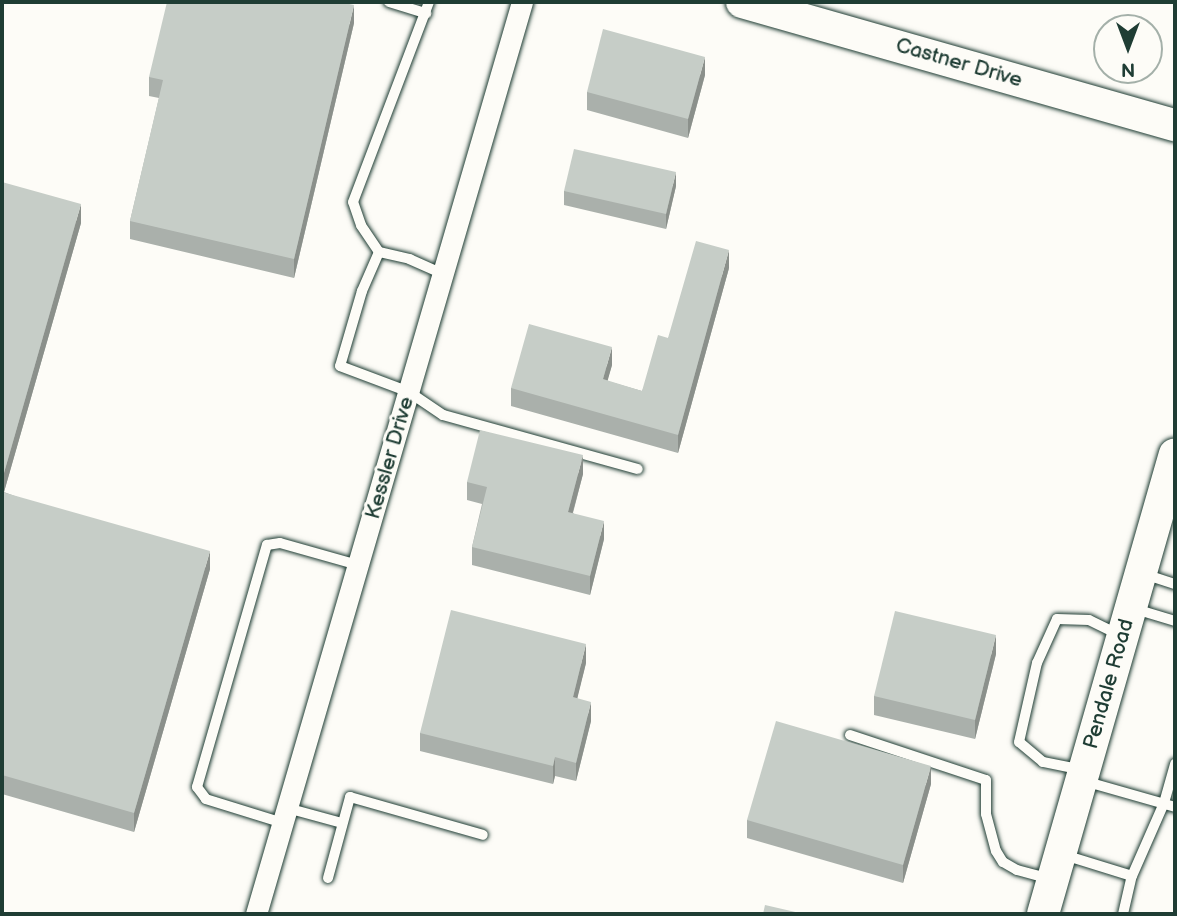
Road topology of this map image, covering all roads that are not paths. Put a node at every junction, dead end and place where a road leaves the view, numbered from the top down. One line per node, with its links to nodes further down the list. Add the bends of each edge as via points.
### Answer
1 (389, 2): 5 (lane)
2 (429, 2): 5 (lane)
3 (522, 2): 8 (street, Kessler Drive)
4 (742, 2): 6 (street, Castner Drive)
5 (426, 13): 7 (lane, via 353,202 361,225)
6 (1175, 125)
7 (379, 252): 8 (lane); 9 (lane, via 340,366)
8 (443, 274): 9 (street, Kessler Drive)
9 (409, 392): 11 (lane, via 443,415); 12 (street, Kessler Drive)
10 (1175, 455): 13 (street, Pendale Road)
11 (638, 469)
12 (358, 565): 21 (street, Kessler Drive); 21 (lane, via 280,543 267,545 197,787 206,799)
13 (1141, 573): 14 (lane); 16 (street, Pendale Road)
14 (1175, 584)
15 (1175, 621): 16 (lane)
16 (1126, 622): 19 (street, Pendale Road); 19 (lane, via 1057,619 1037,663 1019,742 1043,762)
17 (850, 735): 24 (lane, via 986,780 989,833 1003,862)
18 (1175, 764): 20 (lane)
19 (1083, 776): 20 (lane); 24 (street, Pendale Road)
20 (1170, 805): 25 (lane)
21 (285, 815): 22 (lane); 27 (street, Kessler Drive)
22 (342, 823): 23 (lane, via 350,797); 26 (lane)
23 (483, 835)
24 (1057, 867): 25 (lane); 28 (street, Pendale Road)
25 (1132, 876): 29 (lane)
26 (328, 878)
27 (256, 914)
28 (1043, 914)
29 (1123, 914)

